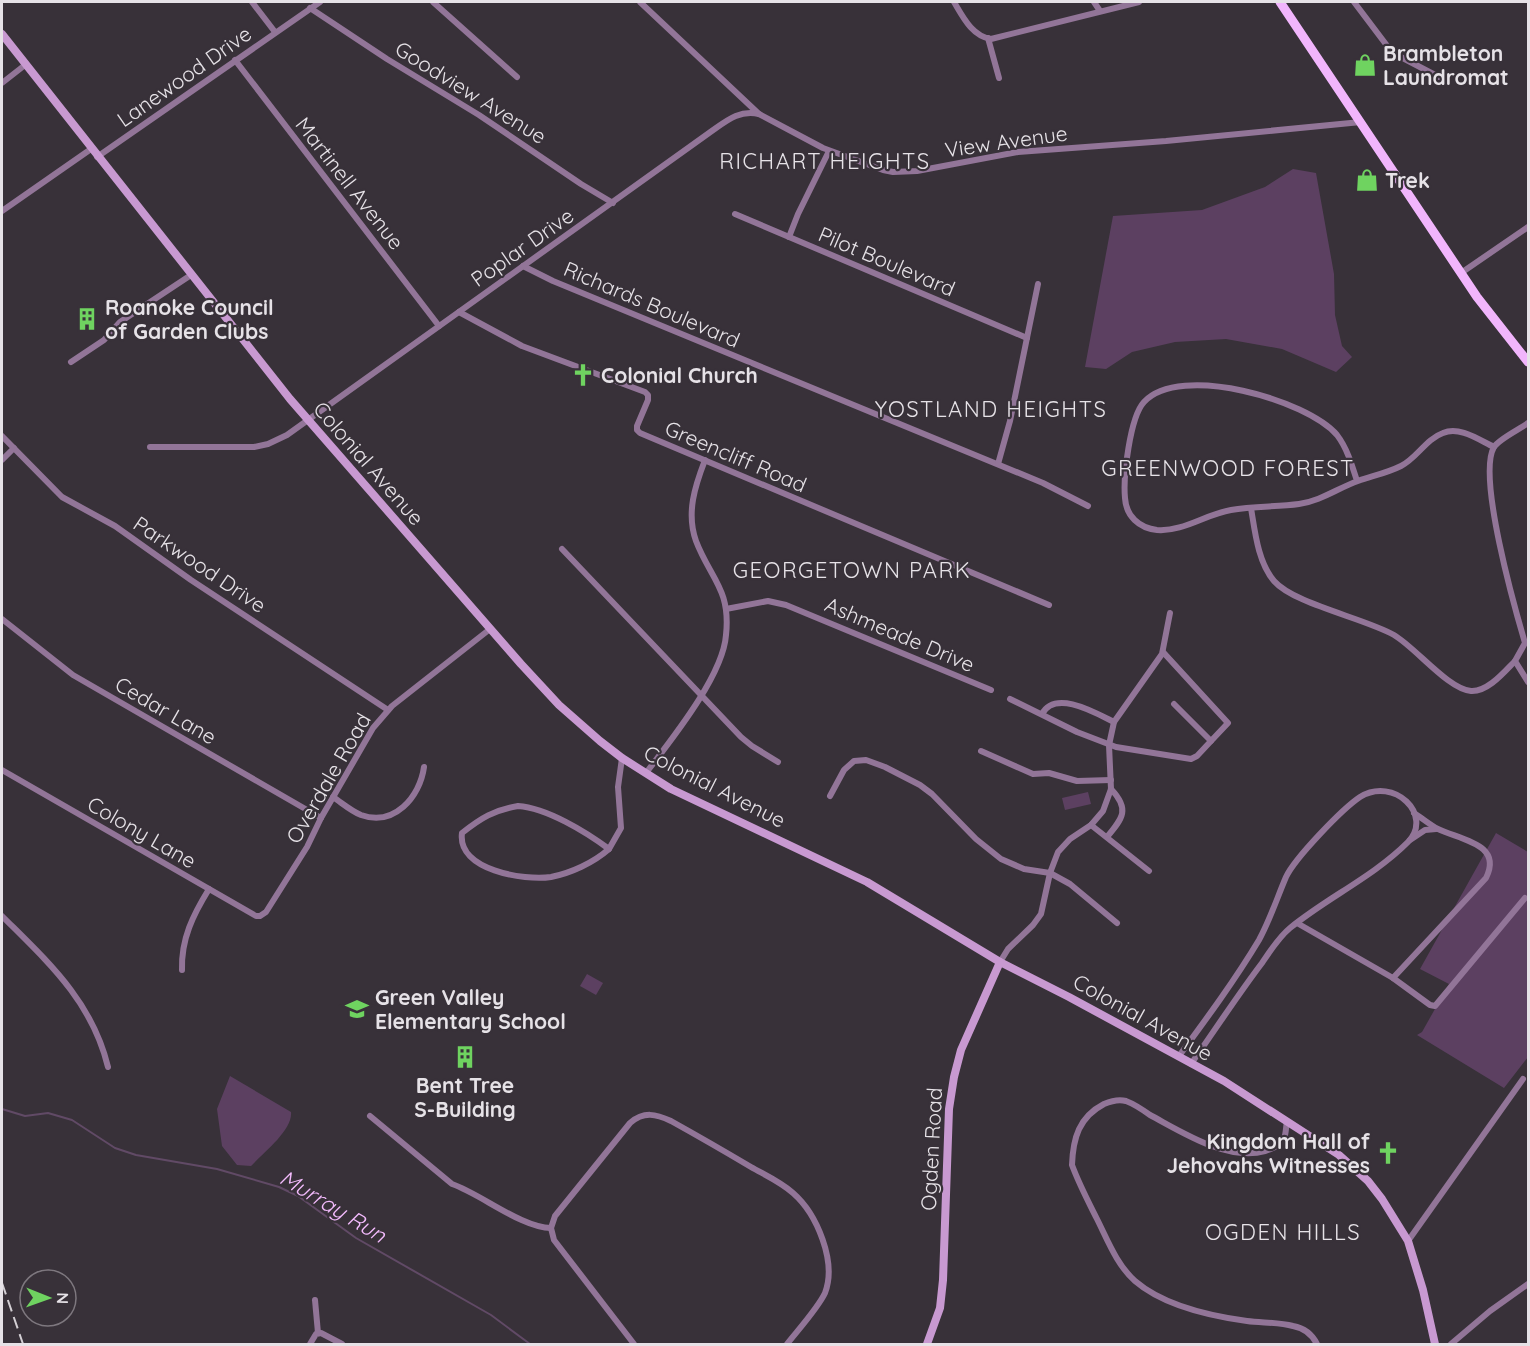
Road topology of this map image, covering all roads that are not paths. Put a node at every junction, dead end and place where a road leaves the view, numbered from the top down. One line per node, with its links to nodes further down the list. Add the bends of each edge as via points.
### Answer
1 (252, 2): 12 (street)
2 (320, 2): 10 (street, Lanewood Drive)
3 (433, 2): 17 (street)
4 (640, 2): 21 (street, View Avenue)
5 (954, 2): 14 (street, via 971,28)
6 (1094, 2): 11 (street)
7 (1139, 2): 11 (street)
8 (1280, 2): 22 (main road)
9 (1354, 2): 18 (street, via 1397,55)
10 (310, 8): 12 (street, Lanewood Drive); 26 (street, Goodview Avenue)
11 (1100, 11): 14 (street)
12 (275, 32): 15 (street, Lanewood Drive)
13 (2, 34): 16 (main road, Colonial Avenue)
14 (988, 38): 19 (street)
15 (235, 60): 25 (street, Lanewood Drive); 36 (street, Martinell Avenue)
16 (25, 65): 20 (street); 23 (main road, Colonial Avenue)
17 (517, 77)
18 (1439, 77)
19 (999, 78)
20 (2, 83)
21 (759, 114): 24 (street, View Avenue); 26 (street, Poplar Drive, via 734,116)
22 (1361, 122): 24 (street, View Avenue, via 1018,152 906,172 883,170); 32 (main road)
23 (91, 149): 25 (main road, Colonial Avenue); 27 (street)
24 (829, 151): 30 (street)
25 (97, 157): 33 (main road, Colonial Avenue)
26 (613, 203): 31 (street, Poplar Drive)
27 (2, 211)
28 (735, 214): 30 (street, Pilot Boulevard)
29 (1528, 227): 32 (street)
30 (789, 237): 37 (street, Pilot Boulevard)
31 (523, 266): 35 (street, Poplar Drive); 48 (street, Richards Boulevard)
32 (1461, 273): 39 (main road)
33 (191, 275): 38 (street, via 120,322 104,340); 40 (main road, Colonial Avenue)
34 (1038, 284): 37 (street)
35 (459, 312): 36 (street, Poplar Drive); 47 (street, Greencliff Road, via 522,346 645,392 648,400 637,430)
36 (440, 326): 40 (street, Poplar Drive)
37 (1027, 338): 48 (street)
38 (71, 362)
39 (1528, 362)
40 (308, 420): 43 (street, Poplar Drive, via 278,440 254,447); 57 (main road, Colonial Avenue)
41 (1528, 423): 44 (street)
42 (2, 436): 45 (street, Parkwood Drive)
43 (150, 447)
44 (1494, 447): 49 (street, via 1468,434 1444,432 1399,467); 59 (street, via 1492,501 1525,643)
45 (14, 448): 46 (street); 65 (street, Parkwood Drive, via 62,497 115,526)
46 (2, 460)
47 (705, 460): 53 (street, Greencliff Road); 54 (street, via 692,498 693,528)
48 (998, 464): 50 (street, Richards Boulevard)
49 (1357, 481): 51 (street, via 1311,501); 51 (street, via 1336,434 1307,414 1269,398 1220,386 1181,386 1150,396 1139,408 1130,439 1124,496 1133,519 1148,528 1166,530 1231,510)
50 (1088, 506)
51 (1251, 508): 59 (street, via 1268,573 1287,592 1394,635 1453,684 1470,691 1484,688)
52 (562, 549): 62 (street)
53 (1049, 606)
54 (726, 609): 61 (street, Ashmeade Drive, via 768,601 786,604); 62 (street, via 726,636 720,662)
55 (1170, 613): 58 (street)
56 (2, 619): 81 (street, Cedar Lane, via 73,675)
57 (490, 629): 65 (street, Overdale Road); 71 (main road, Colonial Avenue, via 559,705)
58 (1163, 652): 67 (street); 68 (street, via 1228,723)
59 (1515, 661): 60 (street)
60 (1528, 681)
61 (991, 690)
62 (701, 694): 72 (street, via 741,737); 75 (street)
63 (1010, 699): 66 (street)
64 (1174, 704): 68 (street)
65 (388, 710): 79 (street, Overdale Road, via 373,728)
66 (1042, 714): 67 (street, via 1051,704 1069,704); 69 (street)
67 (1114, 722): 69 (street)
68 (1211, 741): 69 (street, via 1191,759)
69 (1109, 745): 76 (street)
70 (981, 751): 76 (street, via 1029,773 1049,773 1077,781)
71 (622, 758): 75 (main road, Colonial Avenue); 86 (street, via 618,787 621,828)
72 (778, 762)
73 (424, 767): 79 (street, via 415,794 403,808 386,816 363,816)
74 (2, 770): 89 (street, Colony Lane)
75 (646, 773): 95 (main road, Colonial Avenue, via 706,807 867,882)
76 (1111, 780): 77 (street)
77 (1111, 789): 82 (street, via 1103,811); 84 (street, via 1122,803 1123,812)
78 (830, 796): 88 (street, via 850,764 866,760 932,794 1001,859 1024,869)
79 (333, 797): 81 (street, Overdale Road)
80 (1414, 813): 83 (street); 85 (street); 98 (street, via 1400,795 1371,793 1361,797 1321,833 1287,875 1260,937 1231,985)
81 (321, 818): 91 (street, Overdale Road)
82 (1091, 825): 84 (street); 88 (street, via 1064,844)
83 (1437, 829): 85 (street, via 1425,830); 97 (street, via 1483,849 1490,857 1491,867 1486,878)
84 (1107, 837): 87 (street)
85 (1410, 840): 94 (street, via 1368,876)
86 (609, 849): 86 (street, via 549,814 518,806 499,809 478,821 462,833 461,841 468,854 484,866 525,878 550,877 574,870)
87 (1149, 871)
88 (1050, 873): 93 (street, via 1070,884); 95 (street, via 1039,919)
89 (209, 889): 91 (street, Colony Lane, via 256,916); 96 (street, via 186,933)
90 (1525, 898): 97 (street, via 1435,1006)
91 (266, 912)
92 (2, 916): 100 (street, via 73,991 93,1023)
93 (1117, 923)
94 (1297, 923): 97 (street); 99 (street, via 1282,936)
95 (1000, 962): 98 (main road, Colonial Avenue); 113 (main road, Ogden Road, via 961,1050 954,1077 949,1109 943,1280 940,1308)
96 (182, 970)
97 (1393, 978)
98 (1179, 1056): 99 (main road, Colonial Avenue)
99 (1191, 1064): 103 (main road, Colonial Avenue)
100 (108, 1067)
101 (1523, 1079): 105 (street)
102 (370, 1116): 104 (street, via 452,1184 531,1224)
103 (1287, 1121): 105 (main road, Colonial Avenue, via 1339,1155 1368,1181); 114 (street, via 1283,1141 1276,1147 1260,1153 1240,1152 1211,1146 1126,1101 1109,1102 1082,1122 1072,1149 1072,1165 1117,1259 1137,1283 1155,1296 1198,1310 1305,1330)
104 (551, 1228): 111 (street, via 554,1240); 112 (street, via 555,1216 630,1123 653,1114 671,1121 784,1186 812,1219 826,1251 828,1281 818,1304)
105 (1408, 1241): 115 (main road, Colonial Avenue)
106 (1528, 1284): 116 (street)
107 (315, 1300): 108 (street)
108 (318, 1333): 109 (street); 110 (street)
109 (310, 1344)
110 (342, 1344)
111 (634, 1344)
112 (787, 1344)
113 (927, 1344)
114 (1317, 1344)
115 (1435, 1344)
116 (1451, 1344)

